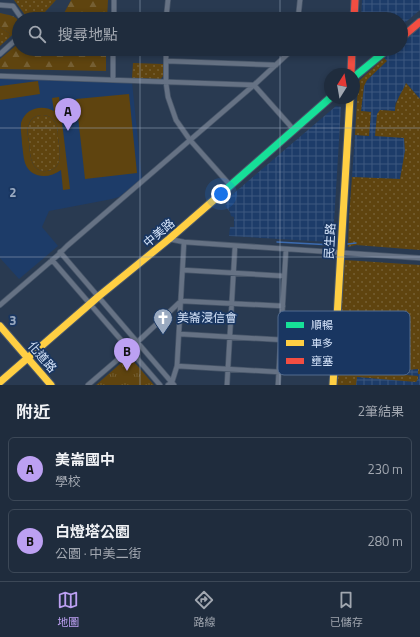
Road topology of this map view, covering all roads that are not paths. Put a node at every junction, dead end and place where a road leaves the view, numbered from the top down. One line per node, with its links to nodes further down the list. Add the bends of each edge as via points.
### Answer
1 (114, 0): 7 (street)
2 (168, 0): 8 (street)
3 (300, 0): 9 (street)
4 (355, 0): 10 (street)
5 (0, 5): 6 (street, via 12,6)
6 (17, 12)
7 (114, 12)
8 (167, 12)
9 (299, 12)
10 (354, 12)
11 (420, 22): 12 (street)
12 (408, 32)
13 (12, 43): 14 (street)
14 (0, 54)
15 (113, 56): 25 (street)
16 (166, 56): 20 (street)
17 (286, 56): 21 (street)
18 (352, 56): 22 (street)
19 (380, 56): 23 (street)
20 (166, 61): 21 (street); 26 (street)
21 (276, 65): 27 (street)
22 (351, 68)
23 (360, 72)
24 (0, 76): 25 (street)
25 (112, 80): 26 (street)
26 (166, 83): 27 (street); 31 (street, via 176,120)
27 (254, 85): 30 (street); 31 (street)
28 (324, 103): 30 (street, 中美路)
29 (350, 104): 38 (street, 民生路)
30 (294, 130): 32 (street, 中美路)
31 (190, 140): 32 (street); 37 (street)
32 (230, 185): 33 (street, 中美路)
33 (169, 239): 34 (street); 44 (street, 中美路)
34 (184, 242): 35 (street); 41 (street)
35 (235, 246): 36 (street); 42 (street)
36 (286, 249): 38 (street); 43 (street)
37 (60, 252): 40 (street); 44 (street)
38 (340, 253): 39 (street); 51 (street, 民生路)
39 (420, 258)
40 (52, 260): 47 (street); 48 (street)
41 (183, 270): 42 (street); 45 (street)
42 (234, 273): 43 (street); 46 (street)
43 (284, 276): 49 (street)
44 (98, 296): 47 (street, 中美路); 56 (street)
45 (181, 301): 46 (street); 53 (street); 56 (street)
46 (232, 303): 49 (street); 54 (street)
47 (90, 304): 57 (street); 58 (street, 中美路)
48 (0, 306)
49 (283, 306): 50 (street)
50 (283, 311)
51 (337, 311)
52 (0, 326): 58 (street, 化道路)
53 (180, 334): 54 (street); 59 (street)
54 (230, 337): 55 (street); 60 (street)
55 (278, 340)
56 (138, 342): 57 (street); 65 (street)
57 (130, 349): 67 (street); 68 (street)
58 (29, 358): 64 (street, 中美路); 66 (street, 化道路)
59 (177, 366): 60 (street); 65 (street)
60 (228, 369): 61 (street); 69 (street)
61 (278, 372)
62 (279, 375): 70 (street)
63 (334, 375): 71 (street, 民生路)
64 (0, 382)
65 (171, 384)
66 (51, 385)
67 (88, 385)
68 (160, 385)
69 (227, 385)
70 (278, 385)
71 (333, 385)

